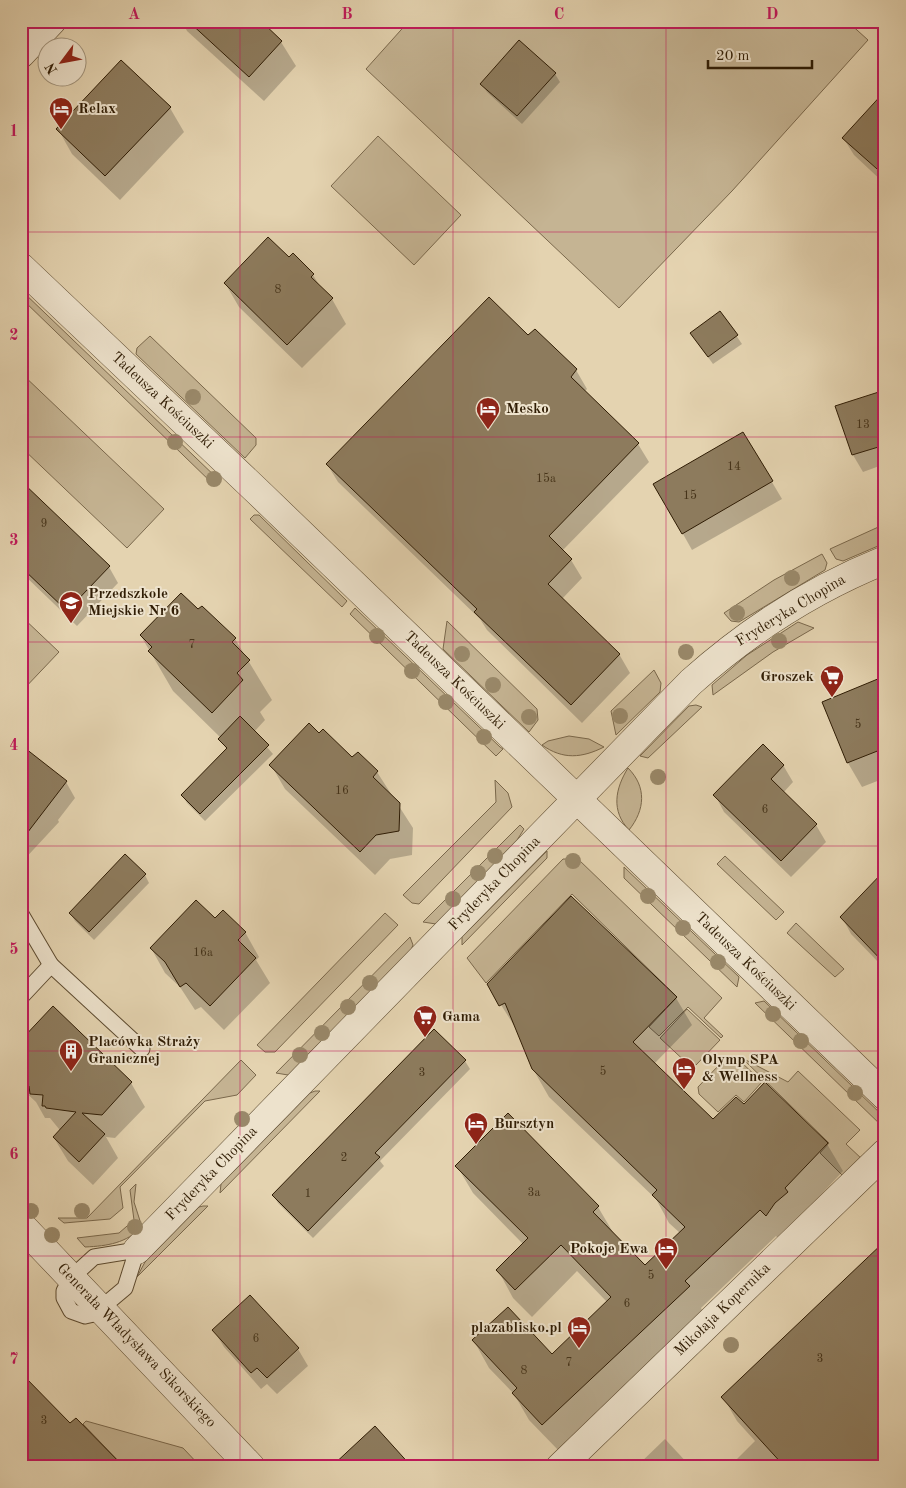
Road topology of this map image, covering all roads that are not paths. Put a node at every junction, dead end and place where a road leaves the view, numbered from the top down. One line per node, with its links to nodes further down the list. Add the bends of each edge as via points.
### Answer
1 (52, 21): 2 (street)
2 (21, 54)
3 (21, 268): 5 (street, Tadeusza Kościuszki)
4 (885, 560): 5 (street, Fryderyka Chopina, via 814,593 737,643 691,682)
5 (576, 800): 10 (street, Tadeusza Kościuszki); 13 (street, Fryderyka Chopina)
6 (21, 914): 7 (lane)
7 (51, 964): 8 (lane); 9 (lane)
8 (21, 997)
9 (142, 1049)
10 (885, 1096)
11 (885, 1153): 17 (street, Mikołaja Kopernika)
12 (21, 1225): 14 (street, Generała Władysława Sikorskiego)
13 (137, 1250): 14 (lane, via 94,1257); 15 (lane, Fryderyka Chopina, via 124,1288)
14 (71, 1278): 15 (street, Generała Władysława Sikorskiego)
15 (101, 1310): 16 (street, Generała Władysława Sikorskiego)
16 (251, 1467)
17 (560, 1467)

